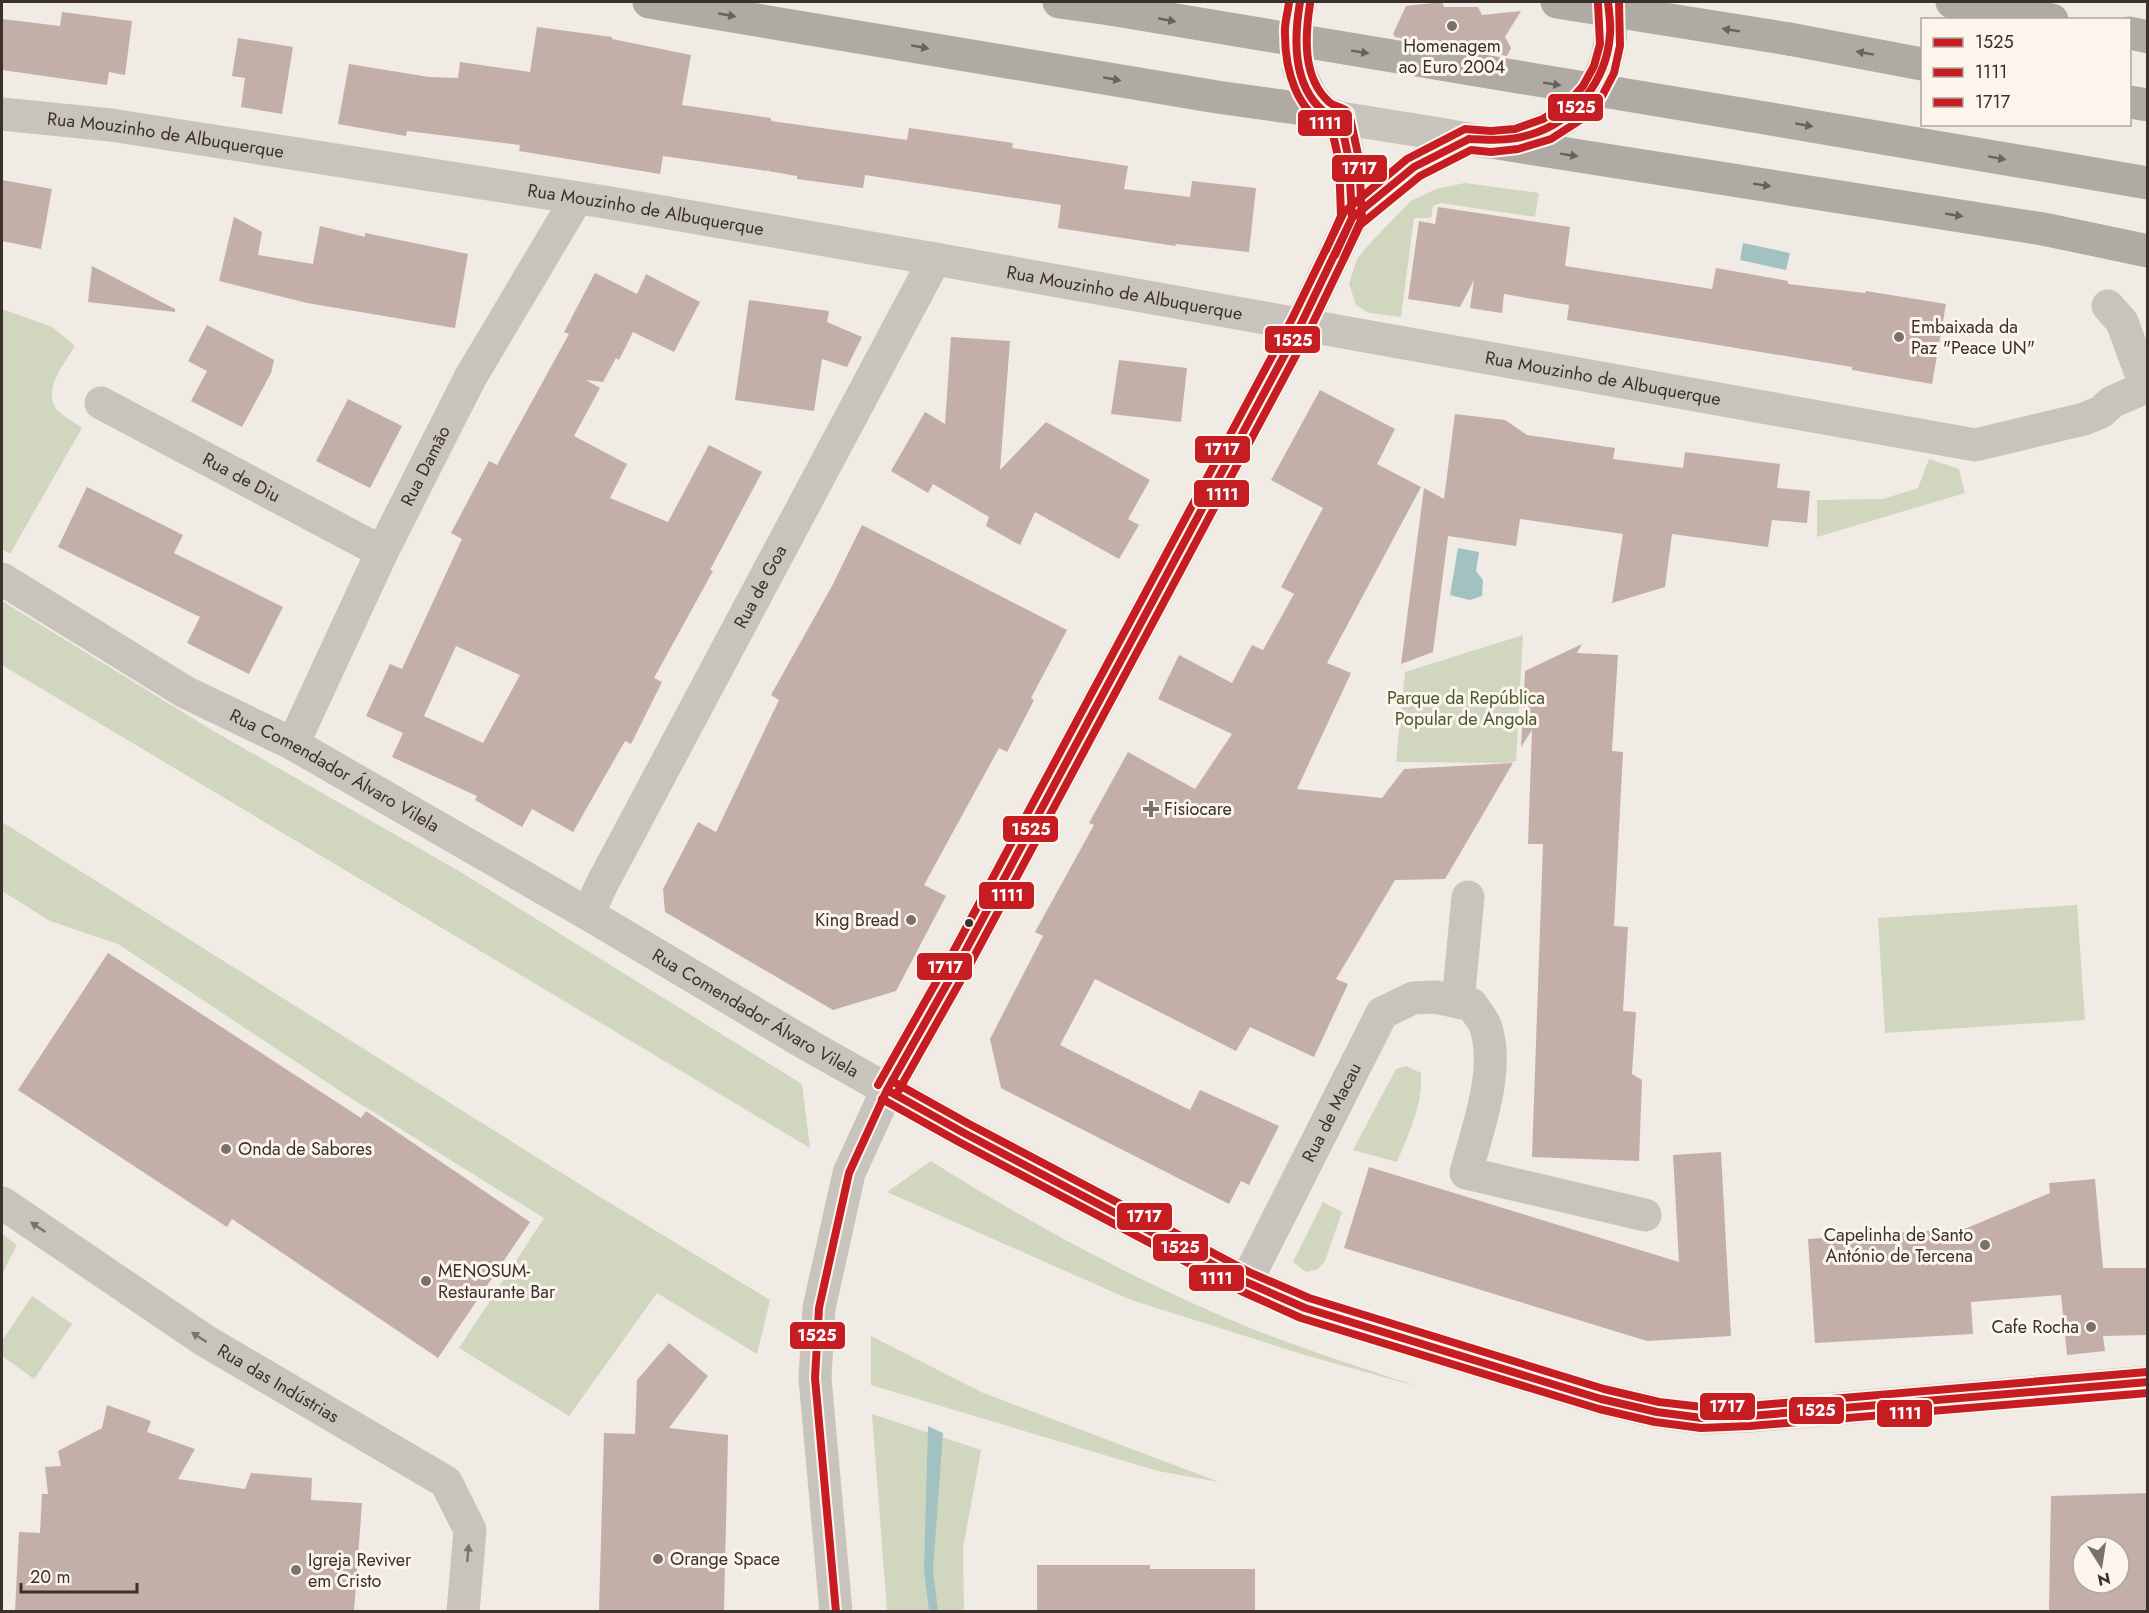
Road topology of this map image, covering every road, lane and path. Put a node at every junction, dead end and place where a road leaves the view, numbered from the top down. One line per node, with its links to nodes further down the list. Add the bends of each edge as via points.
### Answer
1 (649, 2): 14 (highway, one-way to 14)
2 (1059, 2): 16 (highway, one-way to 16, bridge)
3 (1300, 2): 14 (street, via 1295,33 1299,70 1310,95)
4 (1557, 2): 10 (highway, one-way to 4, bridge)
5 (1608, 2): 15 (street, via 1610,45 1604,70 1592,92 1574,112 1548,129 1517,139)
6 (1952, 2): 7 (highway)
7 (2041, 18)
8 (2131, 33): 9 (highway)
9 (2148, 37)
10 (1921, 64)
11 (2131, 102): 12 (highway)
12 (2148, 105)
13 (2, 114): 17 (street, Rua Mouzinho de Albuquerque, via 111,125)
14 (1332, 115): 15 (street); 18 (street, via 1349,160)
15 (1480, 140): 18 (street, via 1414,167); 19 (highway, one-way to 19, via 2031,227)
16 (2148, 183)
17 (577, 198): 20 (street, Rua Mouzinho de Albuquerque); 24 (street, Rua Damão, via 470,378)
18 (1352, 218): 22 (street)
19 (2148, 251)
20 (935, 259): 22 (street, Rua Mouzinho de Albuquerque); 28 (street, Rua de Goa)
21 (2108, 306): 22 (street, Rua Mouzinho de Albuquerque, via 2122,322 2146,387 2084,419 1975,445)
22 (1301, 324): 30 (street)
23 (101, 403): 24 (street, Rua de Diu)
24 (382, 552): 26 (street, Rua Damão)
25 (2, 579): 26 (street, Rua Comendador Álvaro Vilela, via 185,692)
26 (293, 744): 28 (street, Rua Comendador Álvaro Vilela)
27 (1468, 897): 29 (street)
28 (588, 914): 30 (street, Rua Comendador Álvaro Vilela)
29 (1458, 1002): 32 (street, via 1472,1005 1486,1027 1491,1060 1466,1173); 33 (street, Rua de Macau, via 1413,998 1382,1013)
30 (887, 1090): 33 (street, Rua Comendador Álvaro Vilela); 36 (street, via 849,1173 819,1308 815,1378)
31 (2, 1203): 35 (street, Rua das Indústrias, one-way to 31, via 470,1530 446,1482 204,1340)
32 (1645, 1215)
33 (1246, 1282): 34 (street, Rua Comendador Álvaro Vilela, via 1305,1308 1601,1400 1702,1418)
34 (2148, 1382)
35 (463, 1611)
36 (836, 1611)

